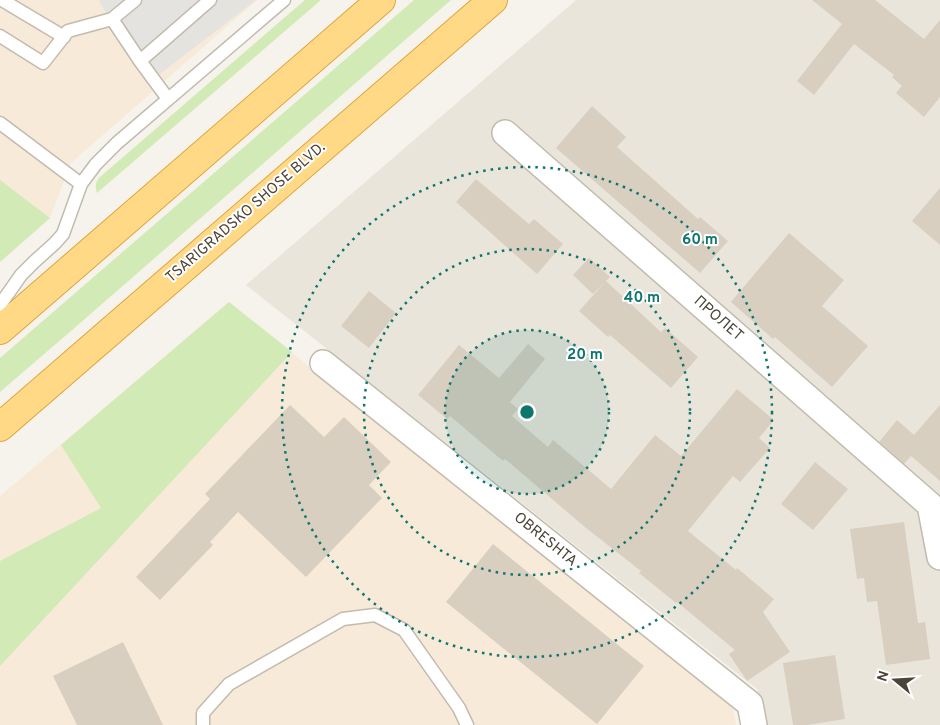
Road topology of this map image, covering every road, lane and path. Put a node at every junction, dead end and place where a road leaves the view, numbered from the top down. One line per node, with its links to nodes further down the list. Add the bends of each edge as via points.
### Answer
1 (2, 0): 9 (lane)
2 (135, 0): 7 (lane)
3 (210, 0): 10 (lane)
4 (284, 0): 11 (lane)
5 (380, 0): 16 (highway)
6 (493, 0): 18 (highway, TSARIGRADSKO SHOSE BLVD.)
7 (112, 19): 9 (lane, via 68,31); 10 (lane)
8 (0, 36): 9 (lane, via 43,62)
9 (64, 37)
10 (140, 61): 11 (lane)
11 (168, 99): 14 (lane, via 117,143)
12 (0, 122): 14 (lane)
13 (505, 133): 19 (street, ПРОЛЕТ)
14 (81, 184): 15 (lane, via 62,234 21,275)
15 (0, 305)
16 (0, 330)
17 (323, 363): 23 (street, OBRESHTA, via 750,704)
18 (0, 427)
19 (935, 500): 20 (street)
20 (940, 557)
21 (203, 725): 22 (lane, via 203,713 229,684 343,619 375,615 404,630 459,708)
22 (467, 725)
23 (754, 725)

